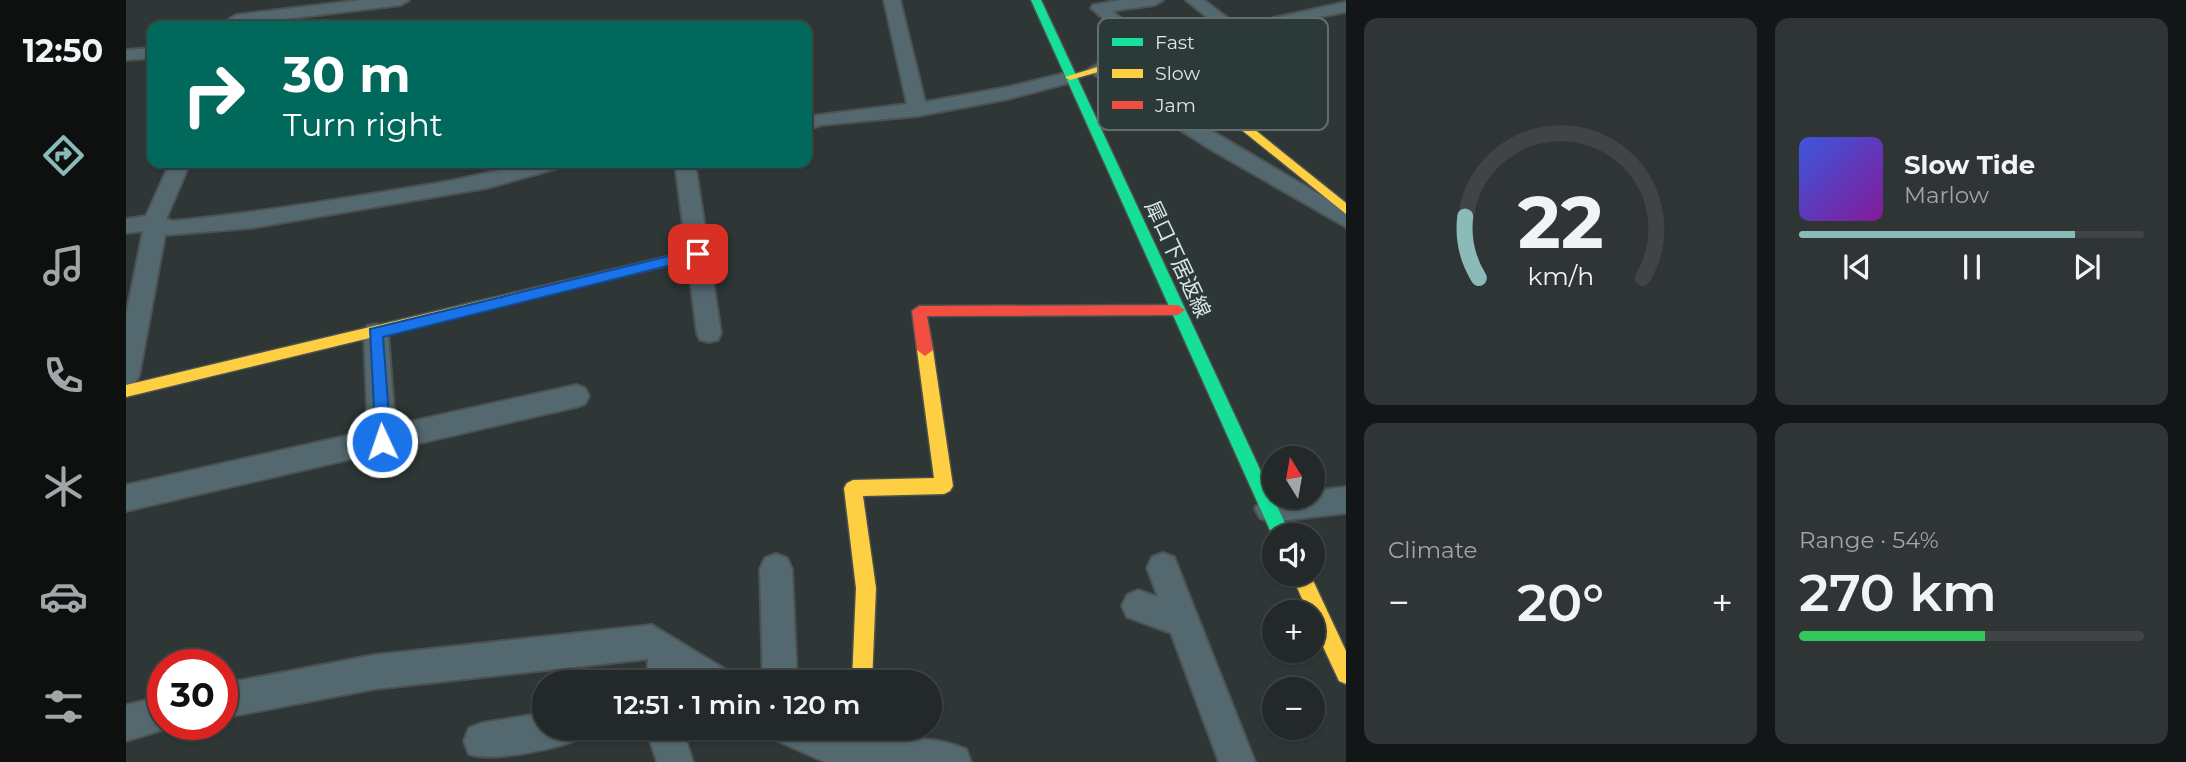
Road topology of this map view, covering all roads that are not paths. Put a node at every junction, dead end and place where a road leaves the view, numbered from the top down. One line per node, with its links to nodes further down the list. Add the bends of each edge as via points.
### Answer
1 (244, 0): 11 (street)
2 (401, 0): 12 (street)
3 (892, 0): 17 (street)
4 (1036, 0): 16 (street, 犀口下居返線)
5 (1155, 0): 8 (street, via 1099,8)
6 (1194, 0): 9 (street)
7 (1346, 6): 10 (street)
8 (1111, 18)
9 (1217, 18)
10 (1287, 18)
11 (235, 21)
12 (249, 21)
13 (147, 53): 14 (street)
14 (126, 55)
15 (1098, 69): 16 (street)
16 (1070, 77): 17 (street); 29 (street, 犀口下居返線)
17 (918, 110): 18 (street)
18 (812, 122)
19 (1194, 130): 25 (street)
20 (1247, 130): 24 (street)
21 (178, 168): 26 (street)
22 (536, 168): 26 (street, via 487,181 251,221 172,229)
23 (686, 168): 28 (street)
24 (1346, 211)
25 (1346, 220)
26 (154, 222): 27 (street); 32 (street)
27 (126, 226)
28 (698, 254): 30 (street); 31 (street)
29 (1178, 310): 36 (street, 犀口下居返線); 49 (street, via 919,311 944,486 853,488 866,588)
30 (376, 333): 33 (street); 35 (street)
31 (709, 333)
32 (126, 376)
33 (126, 391)
34 (576, 396): 35 (street)
35 (382, 442): 37 (street)
36 (1262, 492)
37 (126, 498)
38 (1346, 500): 39 (street)
39 (1325, 502)
40 (1270, 509): 41 (street, 犀口下居返線)
41 (1276, 523)
42 (1163, 568): 46 (street)
43 (776, 569): 48 (street)
44 (1306, 586): 50 (street)
45 (1138, 606): 46 (street)
46 (1183, 621): 60 (street)
47 (666, 669): 51 (street, via 652,642 374,672)
48 (780, 670)
49 (863, 670)
50 (1346, 674)
51 (238, 698)
52 (147, 718): 53 (street)
53 (126, 723)
54 (532, 733): 57 (street)
55 (668, 740): 58 (street)
56 (860, 740): 59 (street)
57 (482, 741)
58 (675, 762)
59 (953, 762)
60 (1237, 762)

